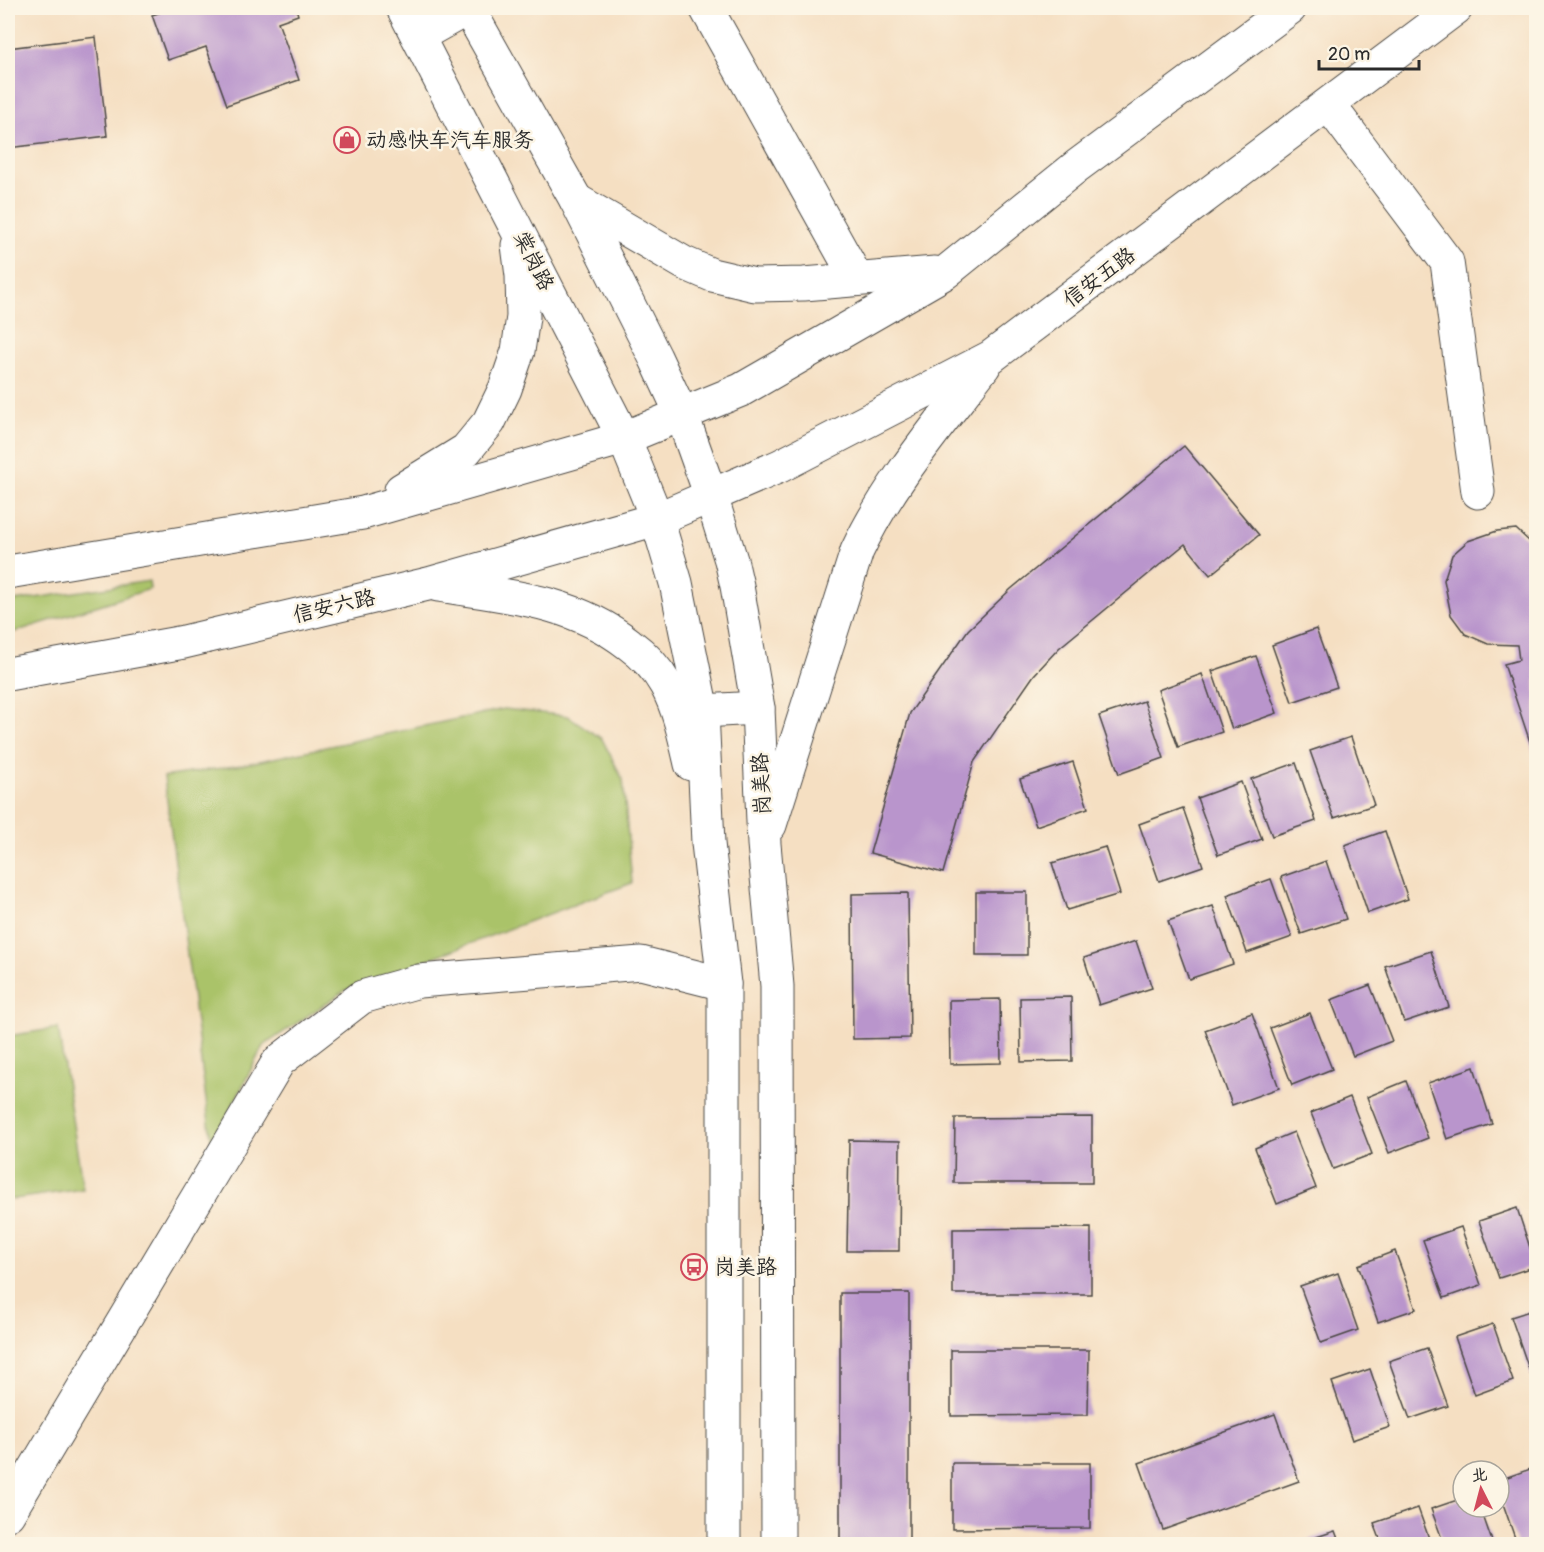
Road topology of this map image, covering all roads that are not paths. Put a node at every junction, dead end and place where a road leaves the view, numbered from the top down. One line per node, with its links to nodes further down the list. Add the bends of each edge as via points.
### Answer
1 (468, 8): 5 (main road); 7 (main road)
2 (706, 8): 10 (main road)
3 (1290, 8): 9 (main road, via 1077,166)
4 (1454, 8): 6 (main road, 信安五路)
5 (411, 22): 8 (main road, 棠岗路)
6 (1329, 105): 11 (main road, 信安五路); 14 (main road, via 1447,262)
7 (576, 200): 10 (main road, via 712,275 755,285); 12 (main road)
8 (515, 224): 13 (main road, 棠岗路); 16 (main road, via 523,317 518,351 489,422 466,450)
9 (946, 272): 10 (main road); 12 (main road, via 741,390)
10 (857, 279)
11 (991, 357): 15 (main road, 信安五路, via 780,466); 24 (main road, via 893,488 862,541)
12 (682, 415): 13 (main road); 15 (main road)
13 (624, 438): 16 (main road); 17 (main road, 棠岗路)
14 (1478, 492)
15 (711, 496): 17 (main road, 信安五路); 21 (main road, 岗美路, via 737,586)
16 (363, 513): 18 (main road)
17 (657, 519): 19 (main road, 信安六路); 22 (main road)
18 (8, 572)
19 (428, 584): 20 (main road, 信安六路, via 184,642); 23 (main road, via 544,602 611,630 646,657 666,685 683,730)
20 (8, 674)
21 (758, 708): 22 (main road); 24 (main road, 岗美路)
22 (702, 711): 23 (main road)
23 (708, 843): 25 (main road)
24 (764, 844): 28 (main road, 岗美路, via 777,986)
25 (724, 984): 26 (main road, via 641,963 419,981 362,997 279,1061); 27 (main road)
26 (8, 1514)
27 (723, 1545)
28 (778, 1545)

